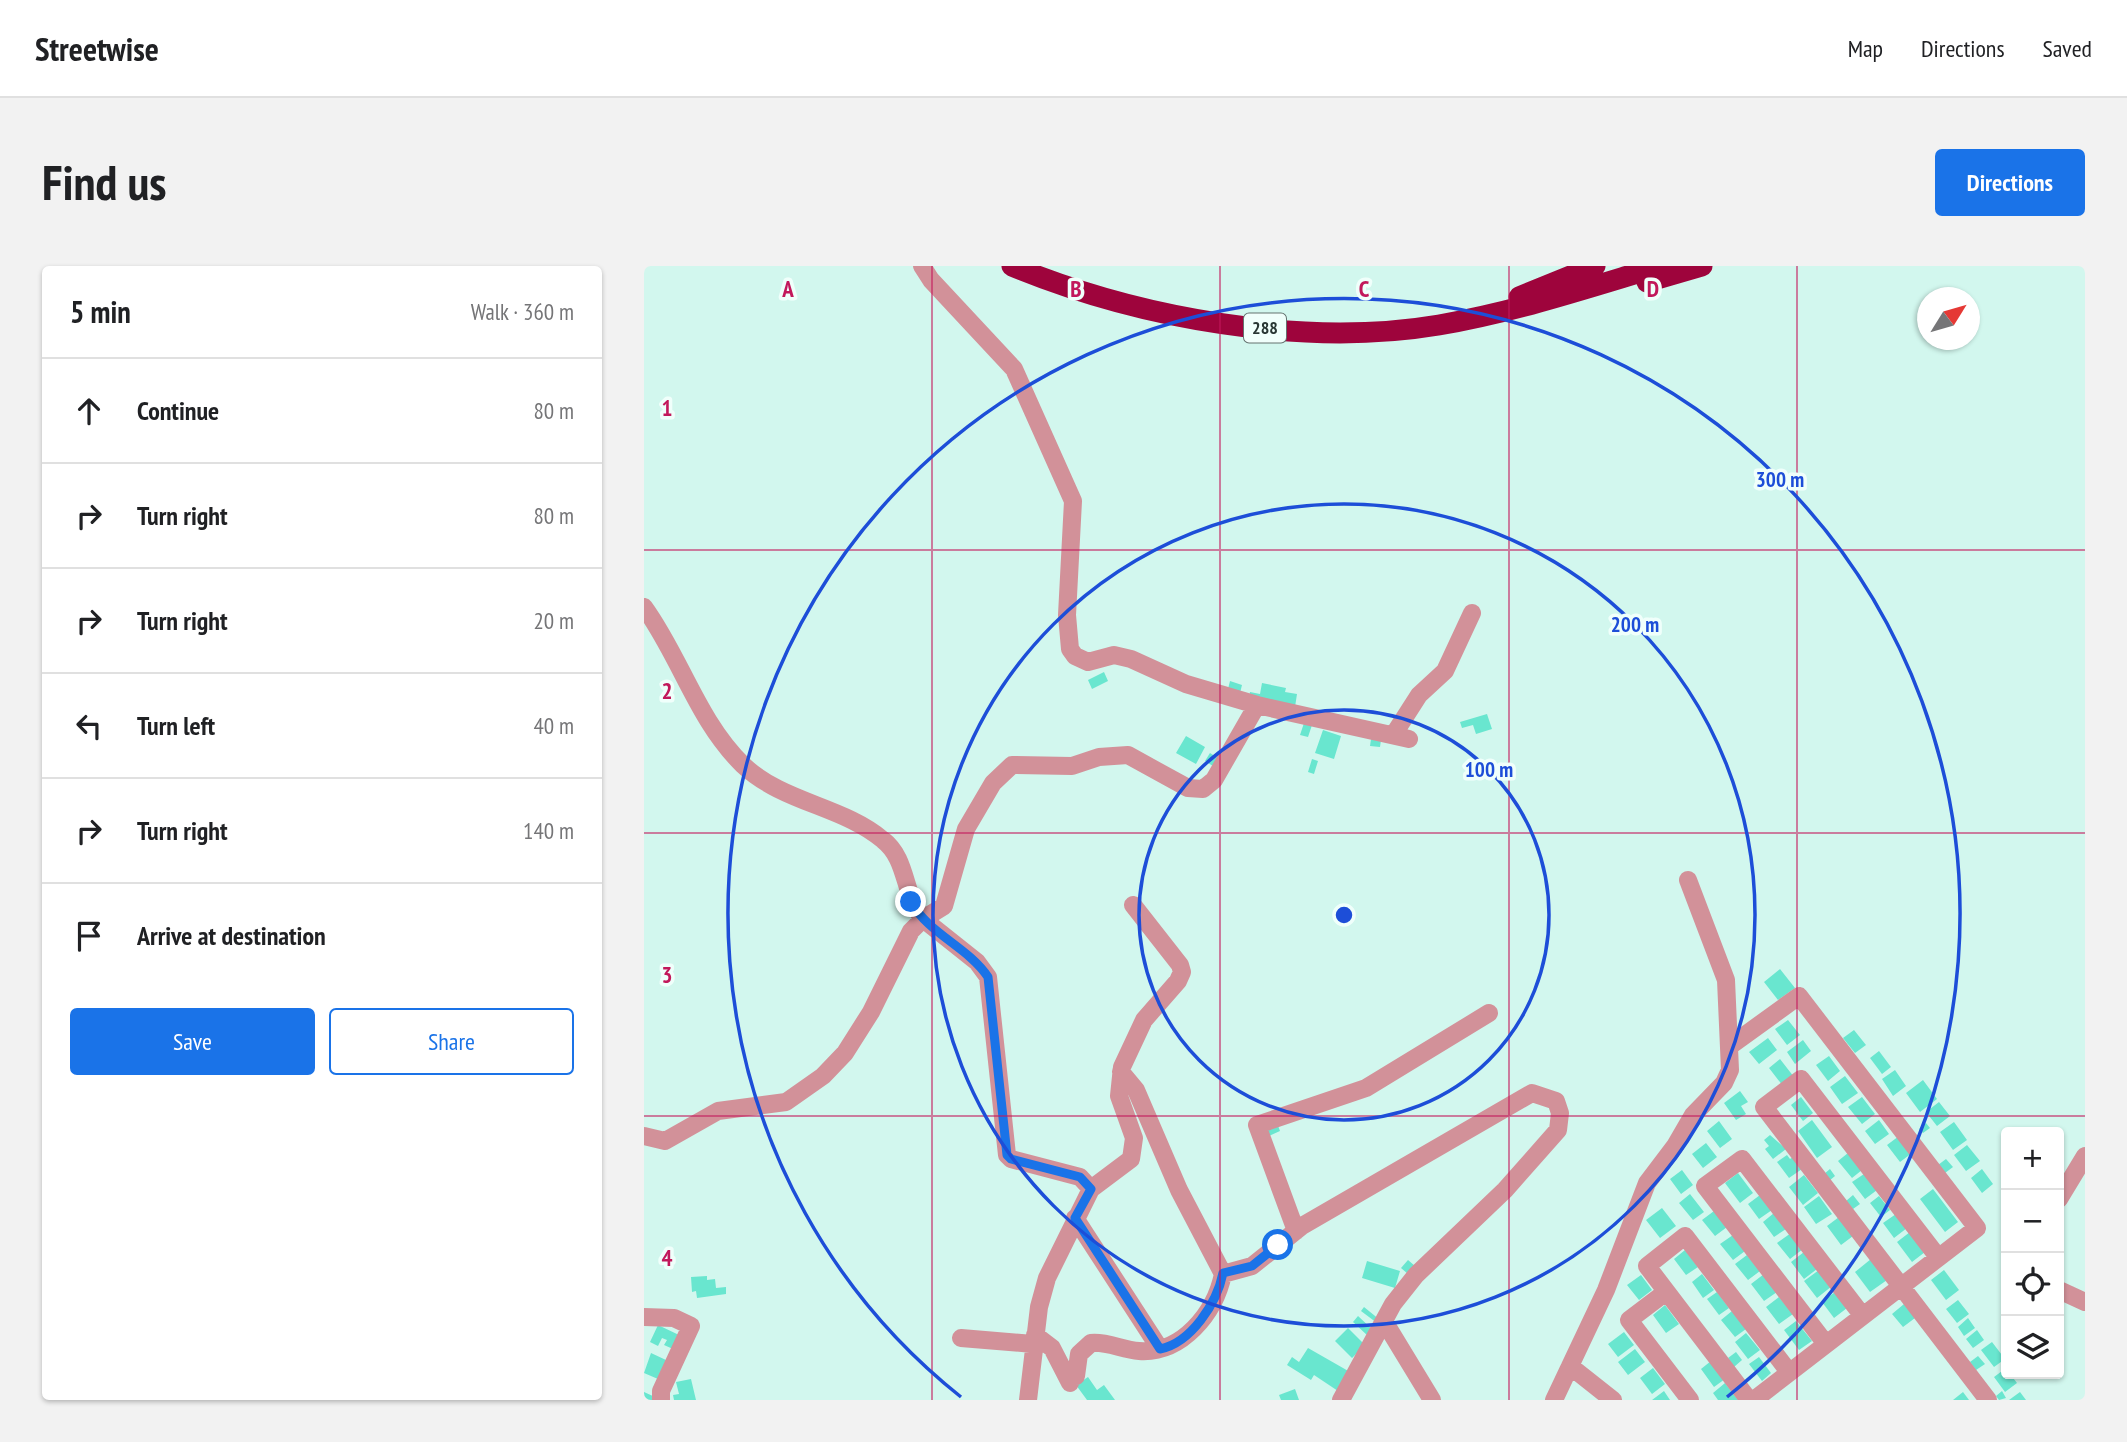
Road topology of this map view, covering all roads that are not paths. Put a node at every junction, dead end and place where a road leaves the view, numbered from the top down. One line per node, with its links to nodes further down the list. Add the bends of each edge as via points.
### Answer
1 (922, 266): 12 (street, via 1014,369 1073,501 1067,615 1070,649 1075,656 1088,662 1114,655 1130,659 1186,684)
2 (1012, 266): 7 (highway, 288)
3 (1031, 266): 7 (highway, 288)
4 (1595, 266): 9 (highway)
5 (1661, 266): 8 (highway, 288)
6 (1702, 266): 8 (highway, via 1600,296)
7 (1065, 285): 9 (highway, 288, via 1175,316 1267,328 1384,330)
8 (1514, 310): 9 (highway, 288)
9 (1469, 319)
10 (644, 607): 15 (street, via 715,733 744,766 786,795 883,839 897,855 907,892)
11 (1472, 613): 12 (street, via 1445,671 1419,695 1401,737)
12 (1256, 705): 15 (street, via 1214,780 1203,789 1188,788 1128,755 1099,757 1073,766 1013,765 993,783 966,829 944,906)
13 (1688, 880): 17 (street, via 1726,980)
14 (1133, 905): 18 (street, via 1182,972 1144,1020)
15 (923, 919): 19 (street, via 911,931 845,1053 803,1093 786,1102 718,1111 664,1141); 21 (street, via 977,962 988,977 1007,1155 1080,1177)
16 (1489, 1013): 24 (street, via 1366,1088 1257,1125)
17 (1730, 1046): 25 (street, via 1799,996 1977,1228); 38 (street, via 1727,1079 1693,1115 1647,1183 1606,1290)
18 (1121, 1072): 21 (street, via 1119,1096 1134,1138 1130,1159); 26 (street, via 1136,1090 1179,1190)
19 (644, 1136)
20 (2085, 1156): 22 (street)
21 (1091, 1189): 23 (street)
22 (2064, 1191)
23 (1075, 1218): 35 (street, via 1047,1278); 37 (street)
24 (1296, 1231): 26 (street, via 1252,1266); 33 (street, via 1532,1093 1556,1101 1558,1130 1544,1150 1416,1275)
25 (1938, 1257): 27 (street); 27 (street, via 1801,1079 1764,1107)
26 (1223, 1273): 37 (street, via 1213,1300 1183,1340)
27 (1901, 1286): 31 (street); 48 (street)
28 (1666, 1292): 39 (street, via 1647,1266 1685,1236); 46 (street, via 1629,1320); 47 (street)
29 (2064, 1292): 30 (street)
30 (2085, 1302)
31 (1863, 1315): 36 (street); 36 (street, via 1742,1159 1705,1186)
32 (644, 1317): 40 (street, via 674,1318 691,1326)
33 (1384, 1321): 42 (street); 43 (street)
34 (961, 1338): 35 (street)
35 (1034, 1339): 37 (street, via 1052,1348 1073,1380 1079,1354 1091,1343 1135,1351); 41 (street)
36 (1826, 1344): 39 (street)
37 (1160, 1349)
38 (1570, 1366): 44 (street); 45 (street)
39 (1789, 1372): 47 (street)
40 (661, 1400)
41 (1028, 1400)
42 (1341, 1400)
43 (1432, 1400)
44 (1554, 1400)
45 (1614, 1400)
46 (1690, 1400)
47 (1751, 1400)
48 (1988, 1400)

